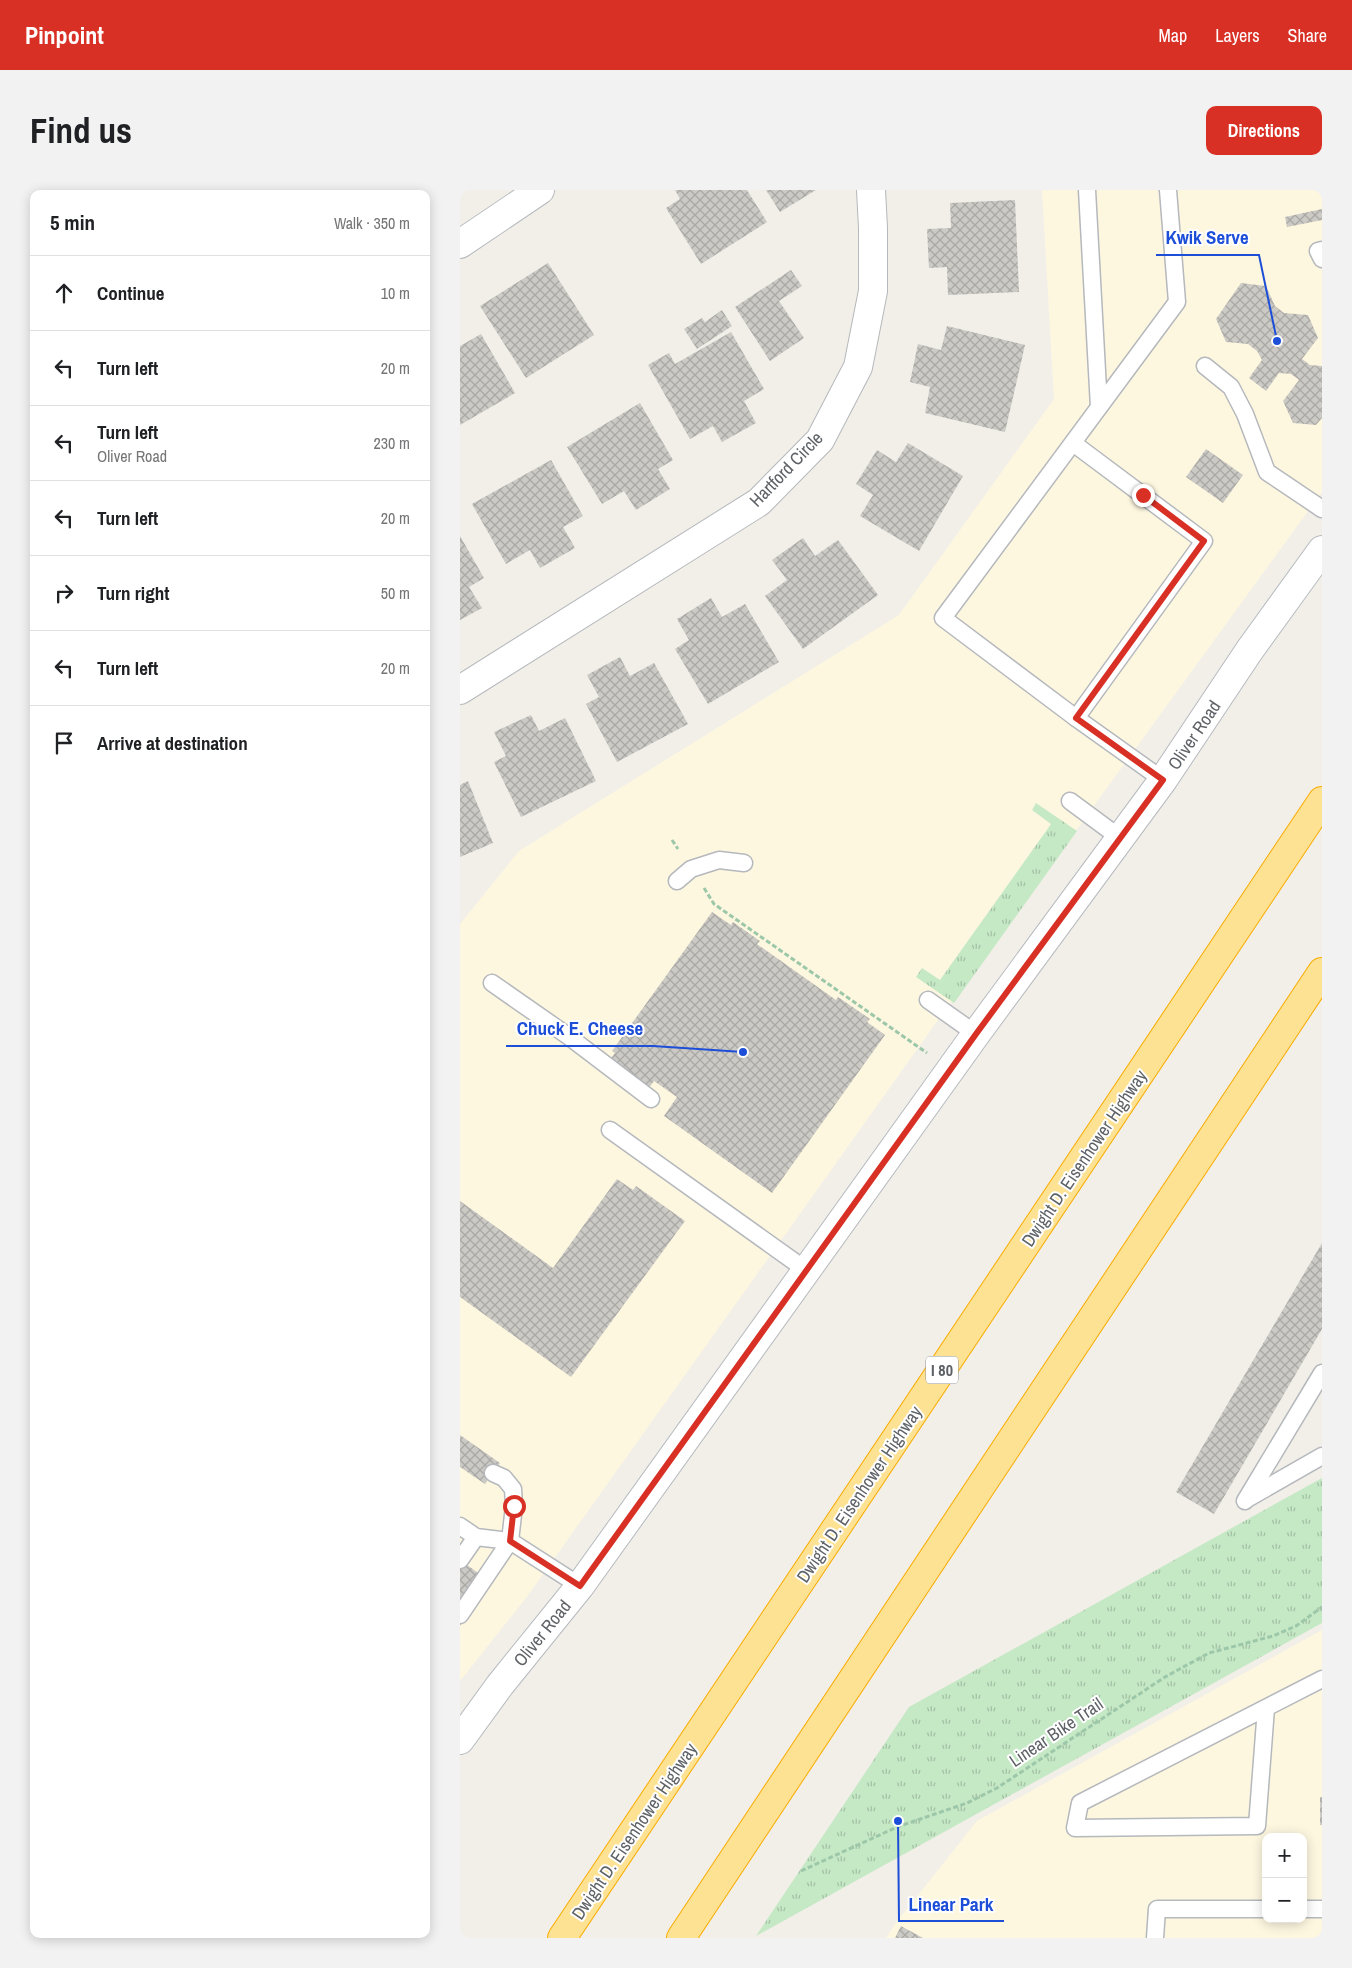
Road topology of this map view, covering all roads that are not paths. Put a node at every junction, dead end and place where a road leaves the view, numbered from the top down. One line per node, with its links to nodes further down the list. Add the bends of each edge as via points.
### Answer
1 (540, 190): 5 (main road)
2 (871, 190): 13 (main road, Hartford Circle, via 873,291 858,367 820,440 759,502)
3 (1087, 190): 9 (lane)
4 (1168, 190): 9 (lane, via 1177,302)
5 (460, 244)
6 (1322, 250): 7 (lane, via 1318,251)
7 (1322, 259)
8 (1205, 366): 11 (lane, via 1231,387 1267,472)
9 (1099, 407): 10 (lane)
10 (1073, 443): 14 (lane, via 1204,541); 14 (lane, via 943,618)
11 (1322, 509)
12 (1322, 550): 15 (main road, Oliver Road, via 1249,651)
13 (460, 690)
14 (1076, 718): 15 (lane)
15 (1163, 780): 18 (main road, Oliver Road)
16 (1070, 801): 18 (lane)
17 (1322, 801): 43 (highway, Dwight D. Eisenhower Highway / I 80)
18 (1120, 838): 24 (main road, Oliver Road)
19 (744, 862): 20 (lane, via 719,860 691,869)
20 (677, 881)
21 (1322, 972): 44 (highway)
22 (492, 983): 25 (lane)
23 (928, 1000): 24 (lane)
24 (976, 1034): 27 (main road, Oliver Road)
25 (651, 1099)
26 (610, 1130): 27 (lane)
27 (806, 1270): 35 (main road, Oliver Road)
28 (1322, 1373): 29 (lane, via 1245,1500)
29 (1322, 1456)
30 (494, 1473): 33 (lane, via 504,1478 513,1489)
31 (460, 1526): 32 (lane)
32 (476, 1537): 33 (lane); 34 (lane)
33 (510, 1541): 35 (lane); 36 (lane)
34 (460, 1560)
35 (580, 1586): 39 (main road, Oliver Road)
36 (460, 1615)
37 (1322, 1679): 38 (lane)
38 (1266, 1708): 38 (lane, via 1257,1826 1075,1828 1080,1803)
39 (460, 1740)
40 (1262, 1909): 45 (lane, via 1157,1909)
41 (1307, 1910): 42 (lane)
42 (1322, 1910)
43 (562, 1938)
44 (681, 1938)
45 (1156, 1938)

